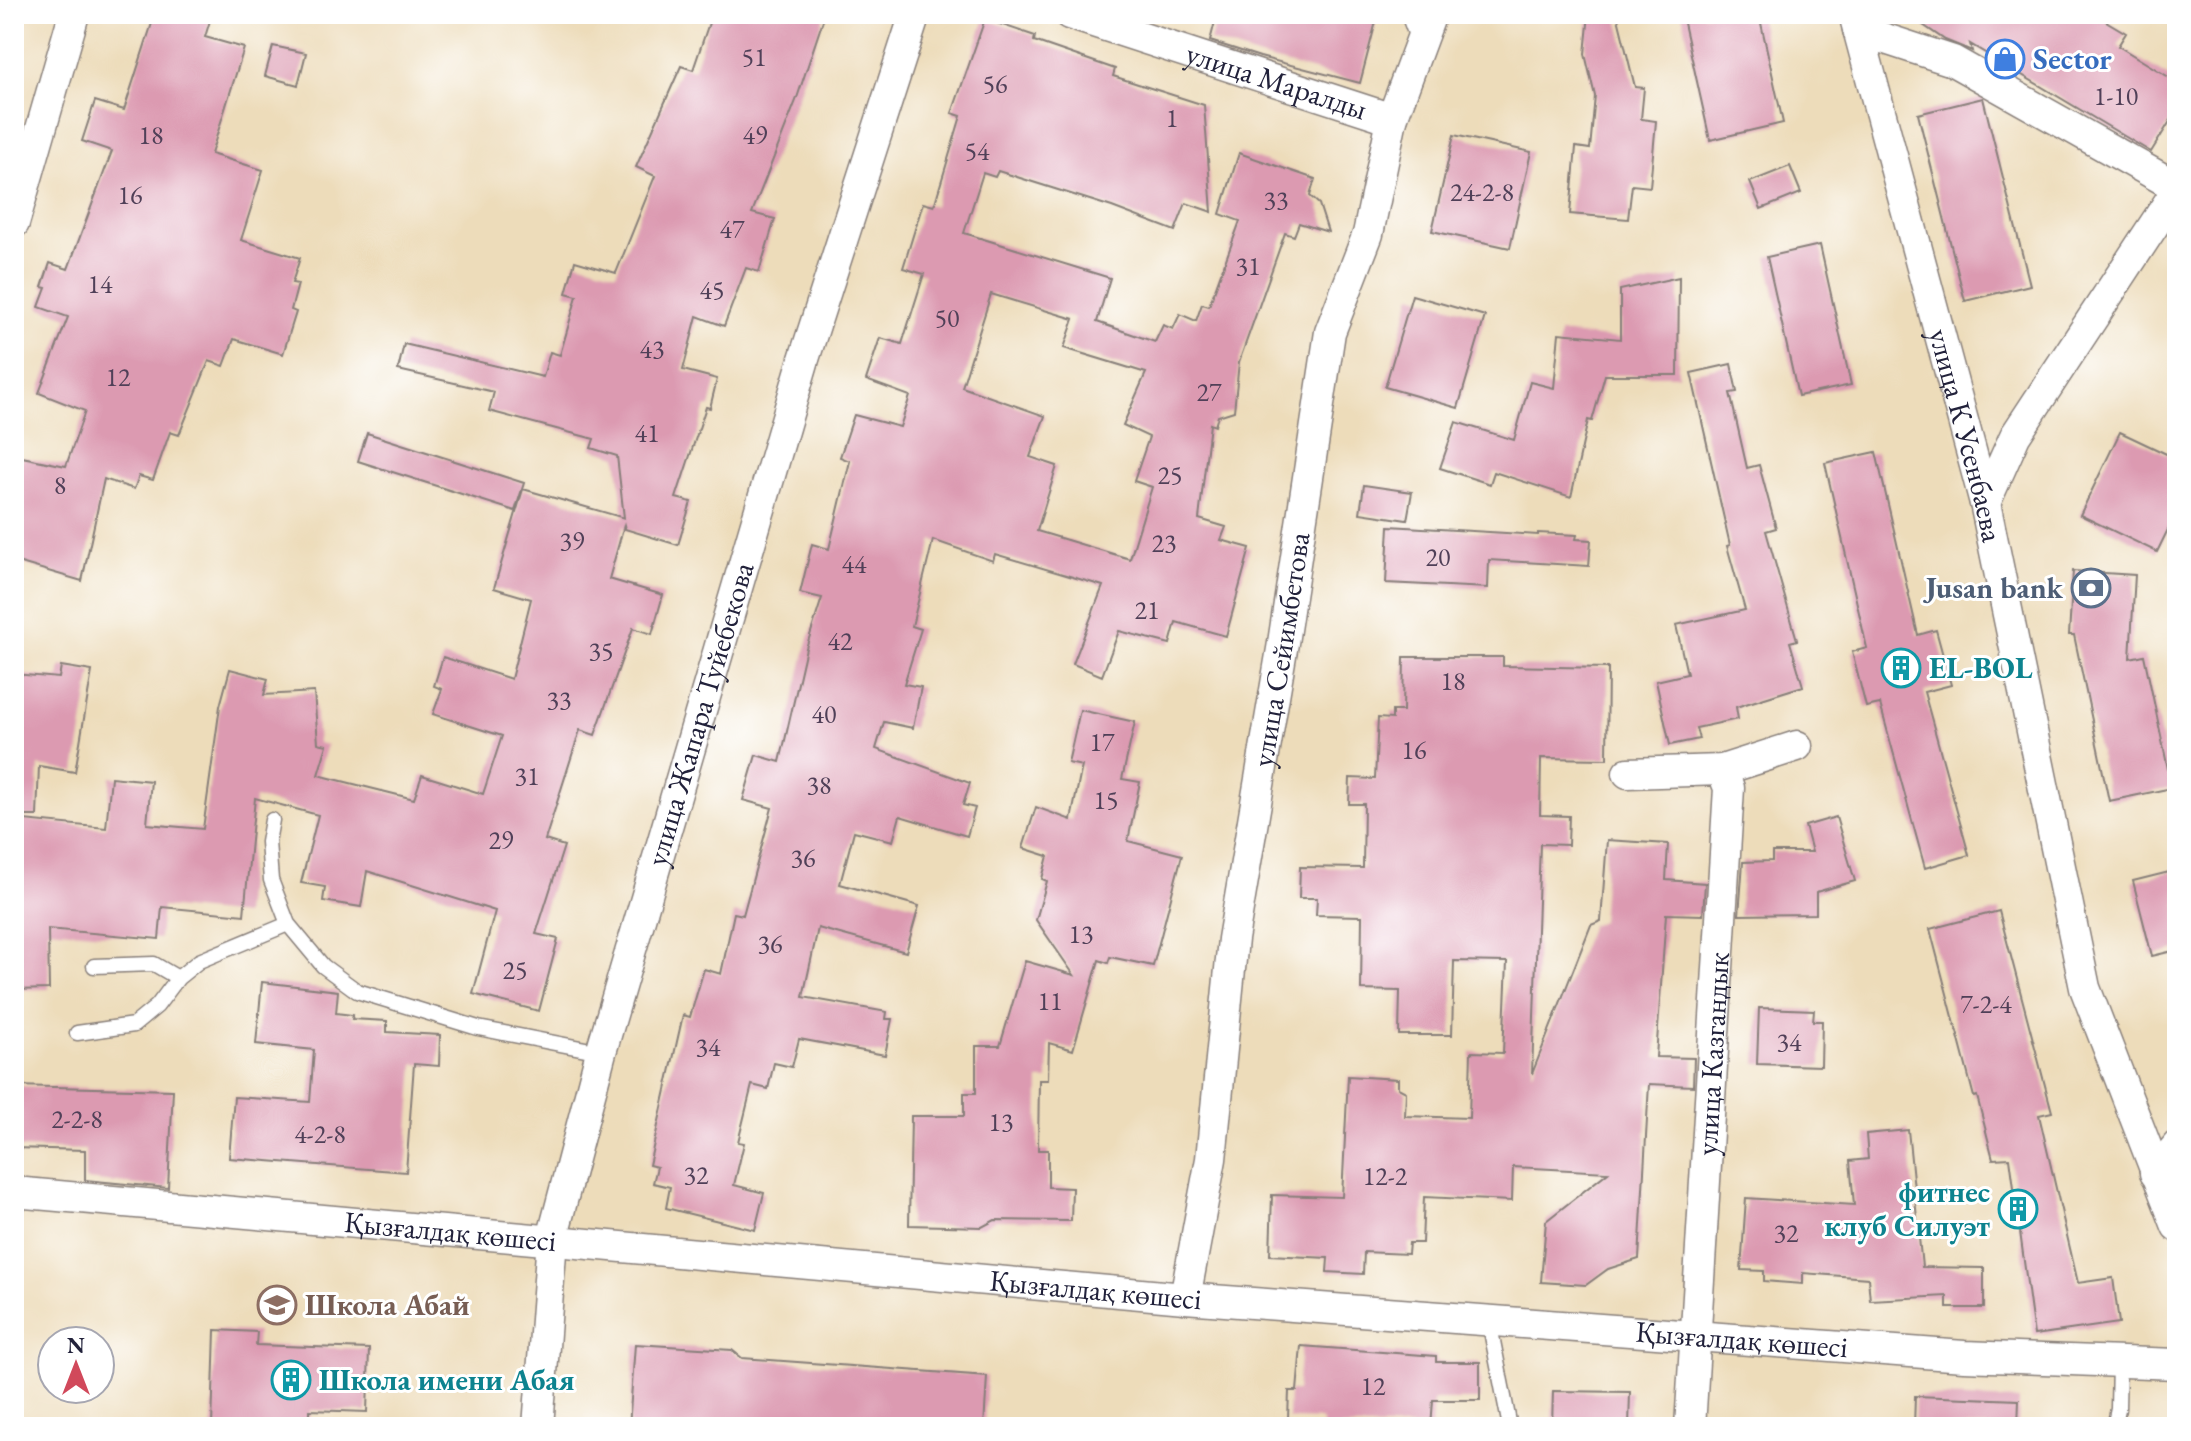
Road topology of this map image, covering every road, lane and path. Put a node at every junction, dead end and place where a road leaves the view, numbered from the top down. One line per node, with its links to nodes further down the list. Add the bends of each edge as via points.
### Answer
1 (74, 14): 10 (street)
2 (915, 14): 20 (street, улица Жапара Туйебекова, via 804,359)
3 (1069, 14): 8 (street, улица Маралды)
4 (1408, 14): 7 (lane)
5 (1431, 14): 7 (street, улица Сейимбетова)
6 (1856, 22): 9 (street, via 1953,61); 11 (street, улица К Усенбаева)
7 (1419, 45): 8 (street, улица Сейимбетова)
8 (1392, 119): 26 (street, улица Сейимбетова, via 1368,234 1330,332 1233,939 1211,1159)
9 (2176, 195): 11 (street, via 2015,436)
10 (14, 223)
11 (1985, 503): 22 (street, улица К Усенбаева, via 2085,988)
12 (1797, 746): 13 (street)
13 (1722, 770): 14 (street); 28 (street, улица Казгандык, via 1729,788)
14 (1628, 773)
15 (272, 820): 16 (lane, via 271,880)
16 (288, 924): 18 (lane, via 199,961); 20 (lane, via 323,966 357,991 478,1028)
17 (94, 966): 18 (lane, via 154,964)
18 (178, 978): 19 (lane, via 134,1025)
19 (77, 1033)
20 (601, 1052): 25 (street, улица Жапара Туйебекова)
21 (2177, 1146): 22 (street)
22 (2155, 1173): 24 (street, улица К Усенбаева)
23 (14, 1192): 25 (street, Қызғалдақ көшесі)
24 (2177, 1226)
25 (552, 1239): 26 (street, Қызғалдақ көшесі); 31 (street, улица Жапара Туйебекова)
26 (1185, 1298): 27 (street, Қызғалдақ көшесі)
27 (1489, 1321): 28 (street, Қызғалдақ көшесі); 32 (lane)
28 (1697, 1337): 29 (street, Қызғалдақ көшесі); 33 (street, улица Казгандык)
29 (2119, 1362): 30 (street, Қызғалдақ көшесі); 34 (lane)
30 (2177, 1364)
31 (538, 1427)
32 (1510, 1427)
33 (1690, 1427)
34 (2114, 1427)

